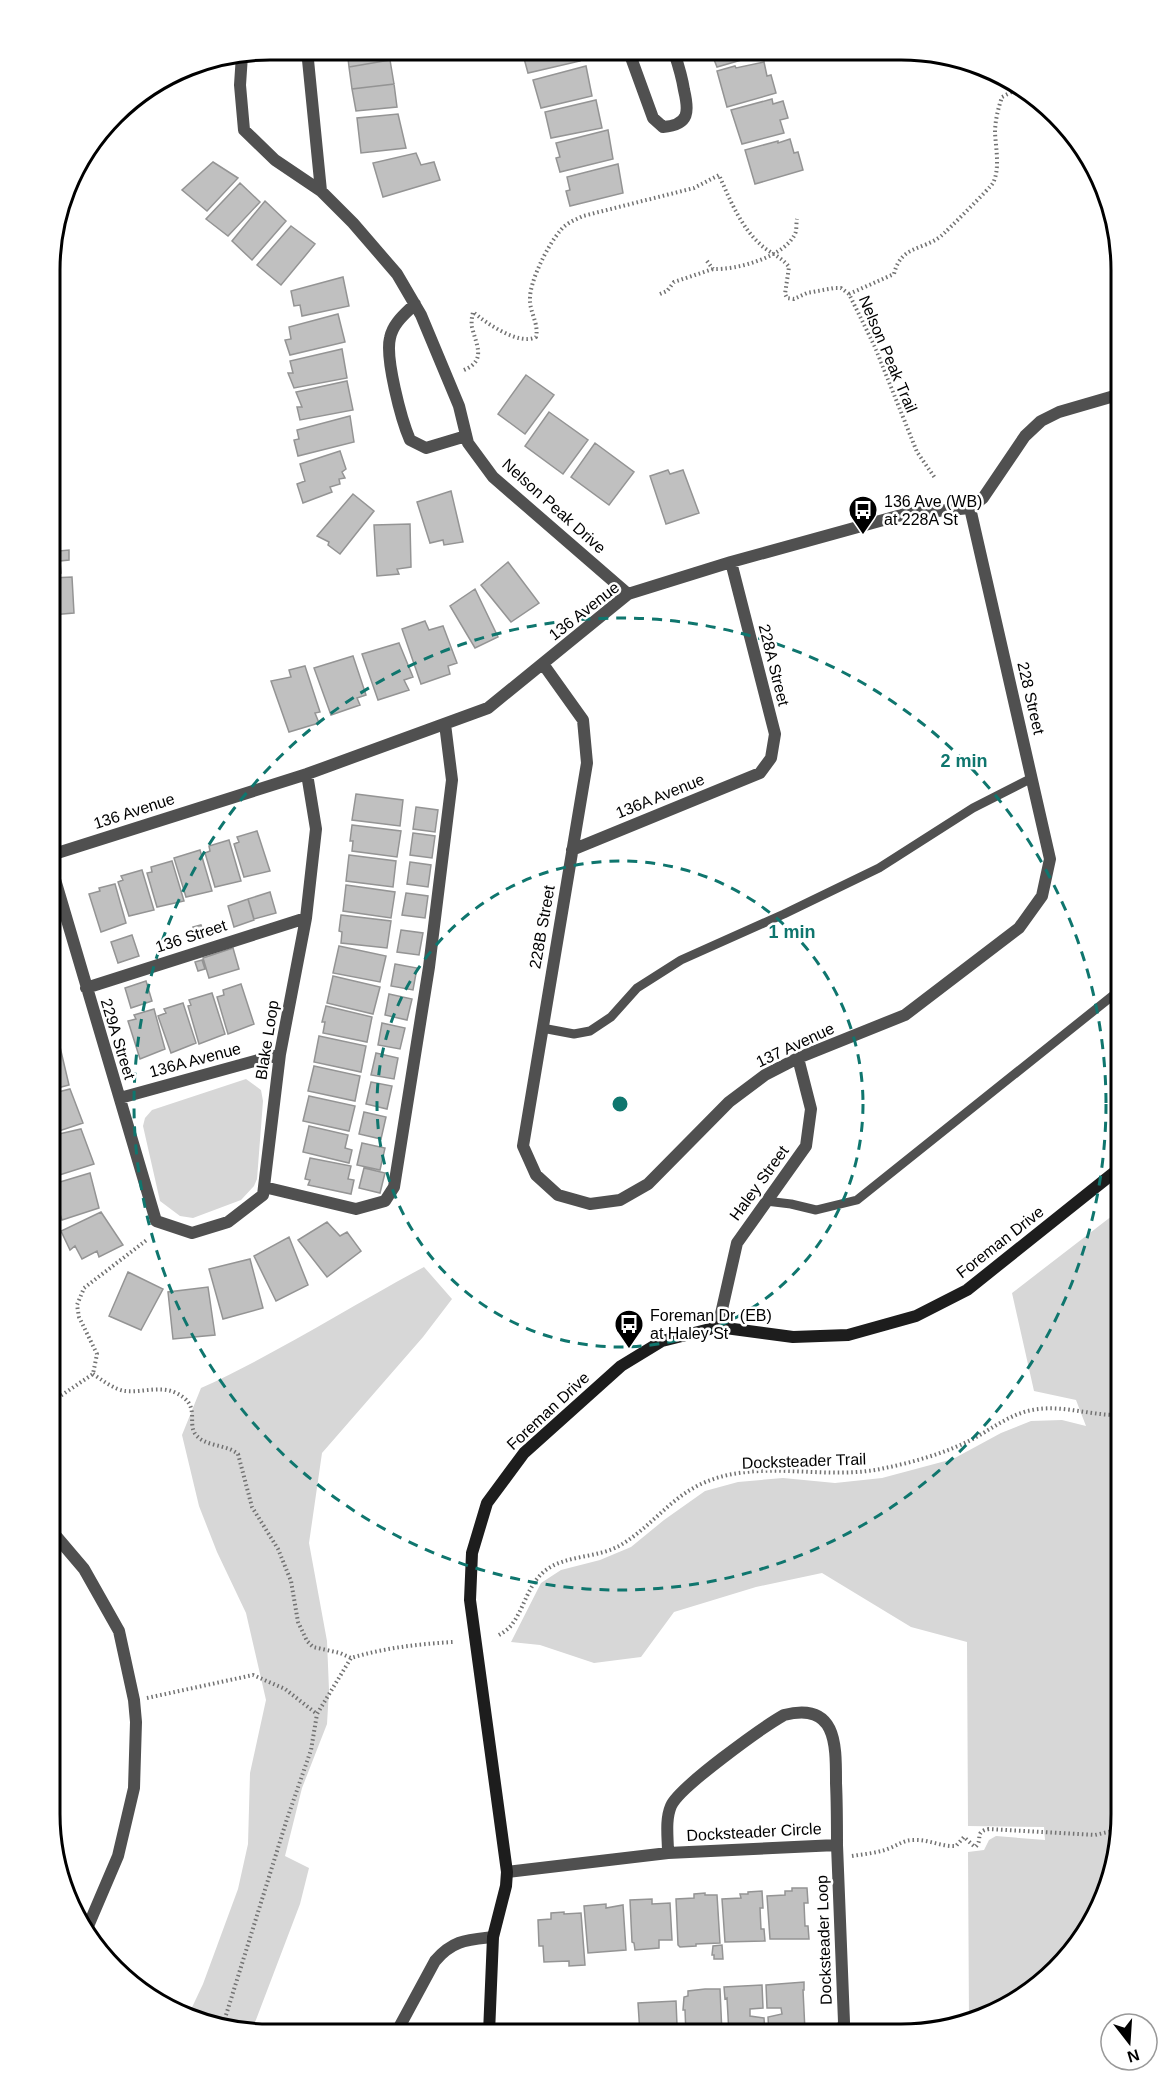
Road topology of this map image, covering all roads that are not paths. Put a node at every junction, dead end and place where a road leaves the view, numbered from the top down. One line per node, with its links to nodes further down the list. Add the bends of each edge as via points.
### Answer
1 (307, 60): 5 (street)
2 (632, 60): 3 (street, via 653,118 663,127 675,126 684,119 688,108)
3 (677, 60)
4 (242, 62): 5 (street, Nelson Peak Drive, via 244,130 275,160)
5 (321, 190): 6 (street, Nelson Peak Drive, via 397,274)
6 (415, 304): 8 (street, Nelson Peak Drive, via 459,406); 8 (street, via 396,322 390,338 390,358 410,440 426,448)
7 (1111, 397): 9 (street, via 1041,421 1025,436 983,498)
8 (466, 436): 11 (street, Nelson Peak Drive, via 493,477)
9 (970, 508): 10 (street, 136 Avenue, via 905,514); 16 (street, 228 Street)
10 (731, 562): 11 (street, 136 Avenue); 14 (street, 228A Street, via 775,734 771,758)
11 (628, 594): 12 (street, 136 Avenue)
12 (543, 664): 13 (street, 136 Avenue, via 488,708); 17 (street, 228B Street, via 583,720 586,763)
13 (445, 724): 15 (street, 136 Avenue); 29 (street, via 452,780 429,967 394,1188 385,1201 356,1209)
14 (760, 773): 17 (street, 136A Avenue)
15 (307, 774): 18 (street, 136 Avenue); 21 (street, Blake Loop, via 316,829)
16 (1032, 778): 19 (street, 228 Street, via 1050,859); 24 (lane, via 973,808 879,868 681,960 637,988 611,1017 590,1031 574,1034)
17 (572, 850): 24 (street, 228B Street)
18 (60, 852)
19 (1042, 896): 26 (street, 137 Avenue, via 1018,928 905,1016)
20 (60, 897): 22 (street, 229A Street)
21 (306, 918): 22 (street, 136 Street); 25 (street, Blake Loop)
22 (86, 988): 27 (street, 229A Street)
23 (1111, 997): 31 (lane, via 857,1200 816,1210)
24 (542, 1028): 30 (street, 228B Street, via 523,1146 536,1175)
25 (280, 1054): 27 (street, 136A Avenue); 29 (street, Blake Loop)
26 (798, 1058): 30 (street, 137 Avenue, via 765,1075 729,1102 648,1184 620,1200 590,1204); 31 (street, Haley Street, via 812,1108 806,1146)
27 (120, 1098): 29 (street, 229A Street, via 156,1221 192,1233 228,1222 263,1195)
28 (1111, 1175): 32 (street, Foreman Drive, via 967,1290 916,1316 848,1335 793,1337)
29 (264, 1186)
30 (558, 1195)
31 (766, 1201): 32 (street, Haley Street, via 737,1243)
32 (718, 1327): 36 (street, Foreman Drive, via 662,1341 621,1366 524,1453 487,1503 472,1553 470,1600)
33 (60, 1541): 37 (street, via 84,1569 118,1631 136,1722 134,1788 118,1856)
34 (837, 1845): 35 (street, Docksteader Circle); 35 (street, Docksteader Circle, via 834,1737 820,1718 798,1711 773,1721 685,1788 671,1805 668,1816); 41 (street, Docksteader Loop)
35 (668, 1853): 36 (street, Docksteader Circle)
36 (507, 1872): 38 (street, Foreman Drive)
37 (90, 1922)
38 (493, 1937): 39 (street, via 464,1940 443,1952); 40 (street, Foreman Drive)
39 (401, 2024)
40 (489, 2024)
41 (844, 2024)

